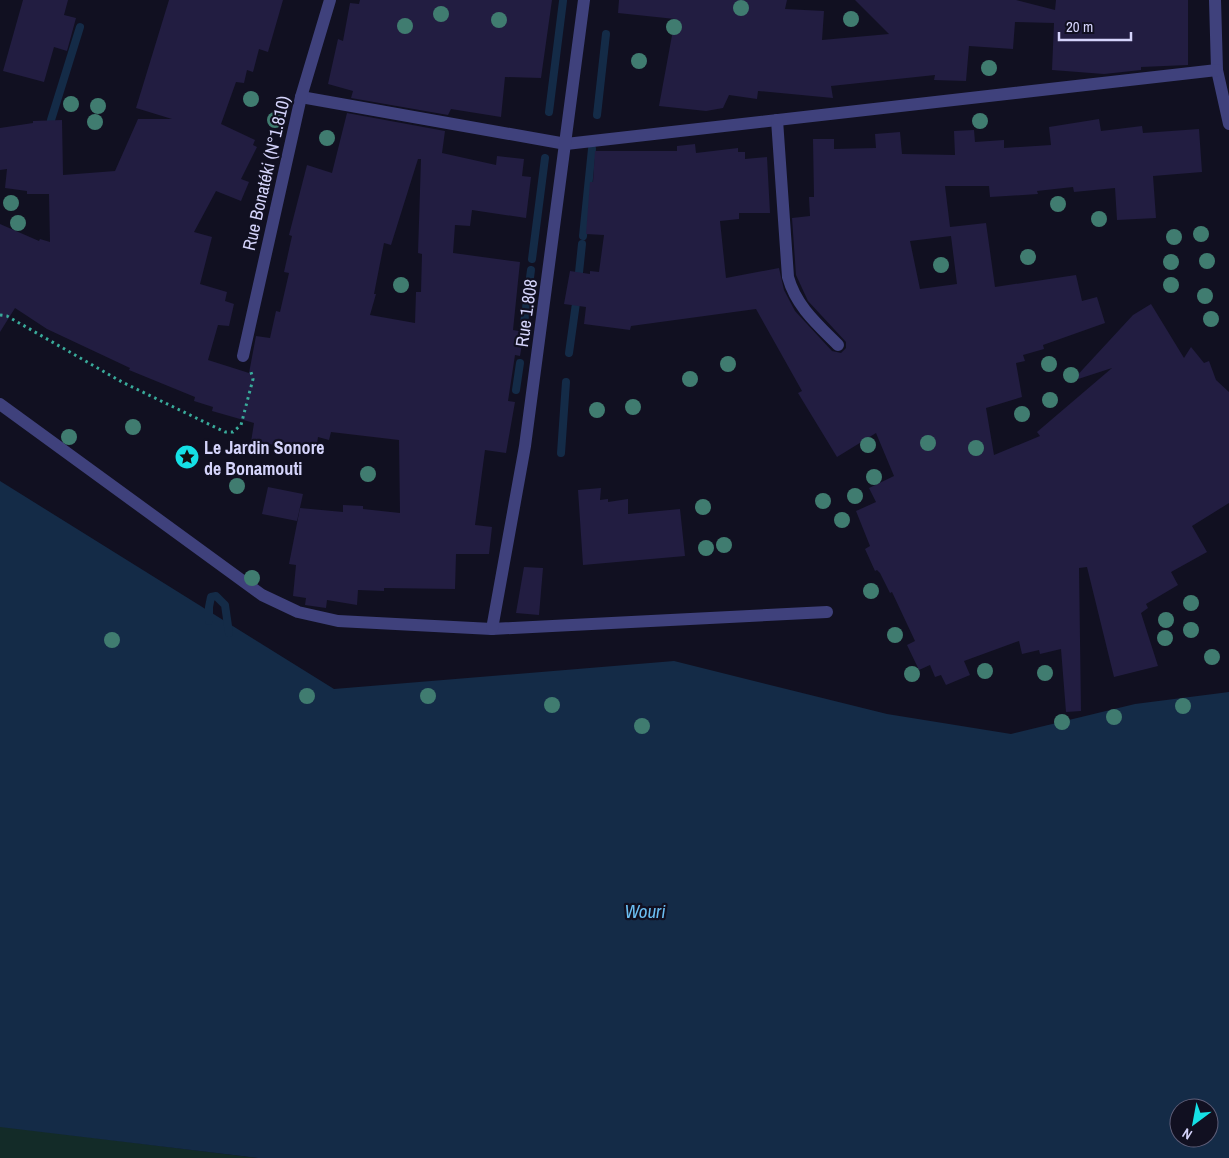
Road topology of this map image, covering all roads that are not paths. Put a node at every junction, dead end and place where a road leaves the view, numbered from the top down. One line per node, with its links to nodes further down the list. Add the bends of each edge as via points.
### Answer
1 (330, 0): 5 (street, Rue Bonatéki (N°1.810))
2 (584, 0): 8 (street, Rue 1.808)
3 (1215, 0): 4 (street)
4 (1218, 70): 6 (street); 7 (street)
5 (301, 97): 8 (street); 10 (street, Rue Bonatéki (N°1.810))
6 (777, 120): 8 (street); 9 (street, via 788,277 792,292 800,306)
7 (1229, 124)
8 (566, 144): 13 (street, Rue 1.808, via 525,446)
9 (838, 345)
10 (243, 356)
11 (0, 404): 13 (street, via 262,596 298,612 338,621)
12 (827, 612): 13 (street)
13 (492, 629)

